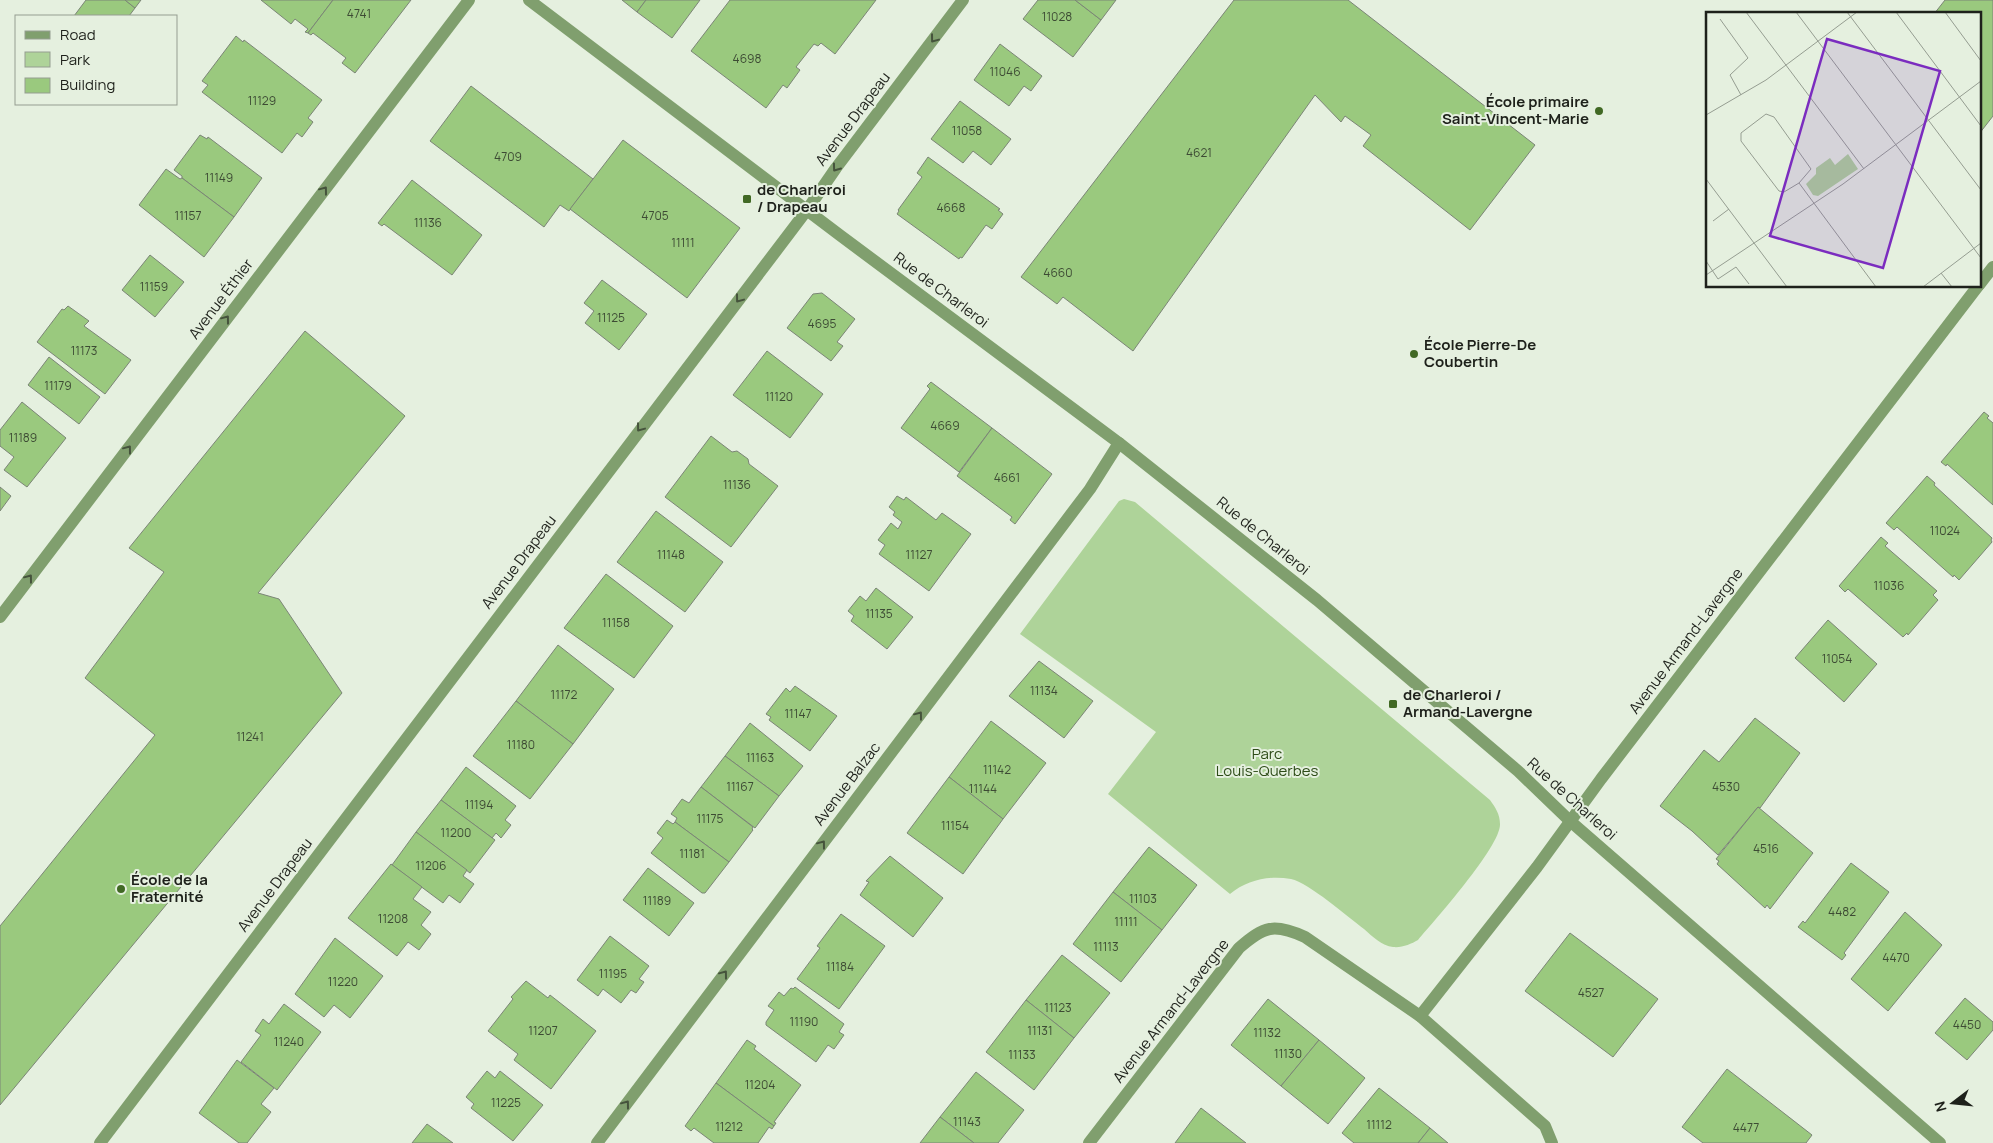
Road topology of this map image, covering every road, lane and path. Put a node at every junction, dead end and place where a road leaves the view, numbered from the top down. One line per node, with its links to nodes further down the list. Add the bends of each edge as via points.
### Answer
1 (468, 0): 9 (street, Avenue Éthier, one-way to 1)
2 (529, 0): 4 (street, Rue de Charleroi)
3 (964, 0): 4 (street, Avenue Drapeau, one-way to 4)
4 (807, 210): 8 (street, Rue de Charleroi); 12 (street, Avenue Drapeau, one-way to 12)
5 (1993, 267): 6 (street, Avenue Armand-Lavergne)
6 (1980, 284)
7 (1977, 288): 10 (street, Avenue Armand-Lavergne)
8 (1120, 443): 10 (street, Rue de Charleroi, via 1317,600 1518,771); 13 (street, Avenue Balzac, one-way to 8, via 1084,496)
9 (0, 617)
10 (1570, 821): 11 (street, Avenue Armand-Lavergne); 16 (street, Rue de Charleroi)
11 (1420, 1016): 14 (street, Avenue Armand-Lavergne, via 1305,938 1286,929 1268,929 1252,936 1239,948); 15 (street, Avenue Armand-Lavergne, via 1545,1126)
12 (100, 1143)
13 (597, 1143)
14 (1089, 1143)
15 (1552, 1143)
16 (1940, 1143)

